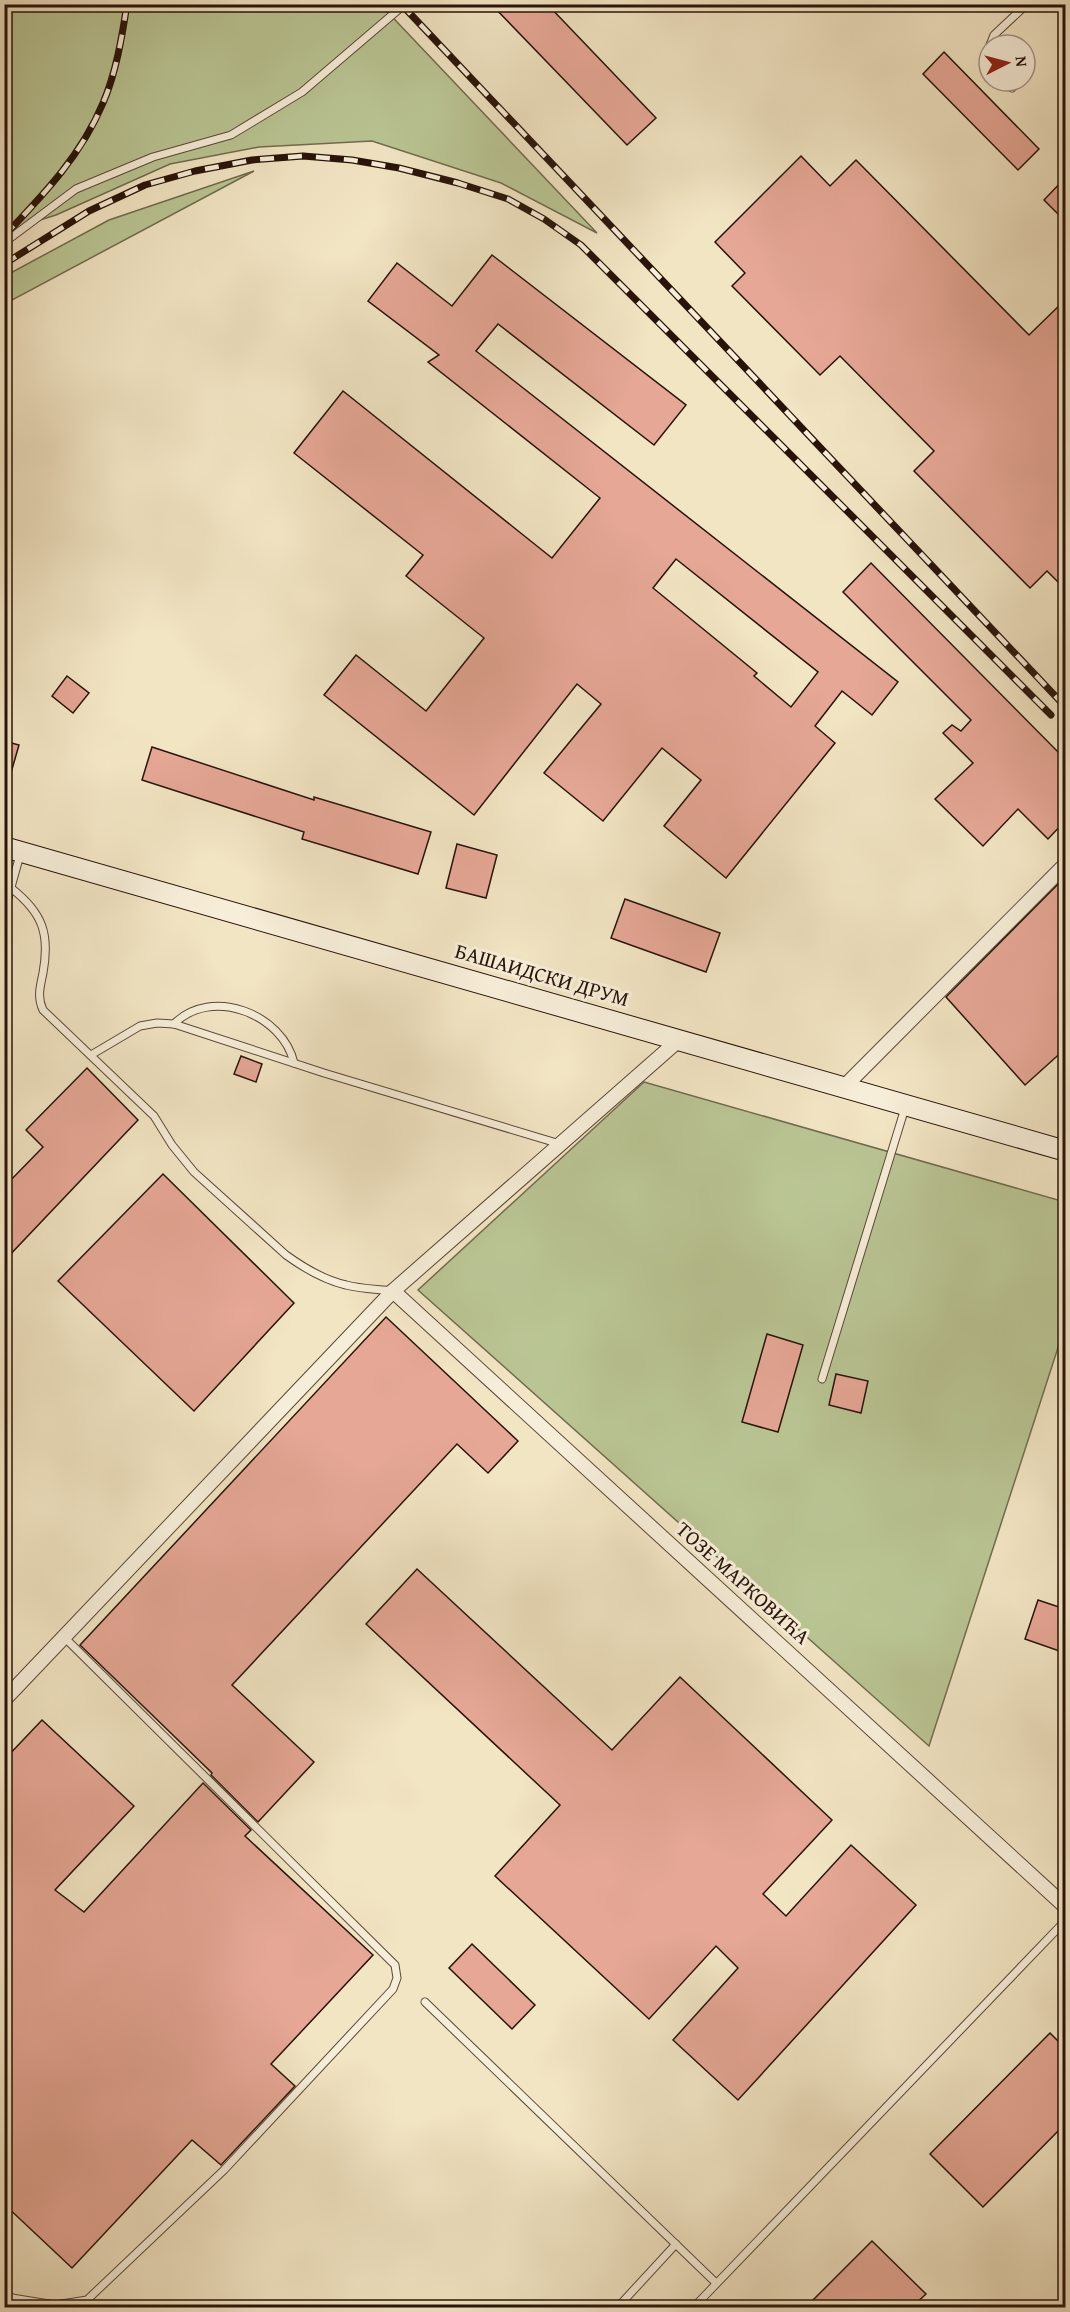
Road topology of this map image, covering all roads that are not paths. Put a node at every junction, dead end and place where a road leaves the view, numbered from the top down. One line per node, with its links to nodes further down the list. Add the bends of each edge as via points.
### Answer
1 (405, 4): 4 (lane, via 302,92 231,135 153,157 76,189)
2 (1027, 4): 3 (lane)
3 (996, 33)
4 (4, 240)
5 (13, 850): 7 (lane); 10 (street, БАШАИДСКИ ДРУМ)
6 (1065, 864): 13 (street)
7 (11, 888): 8 (lane); 11 (lane, via 27,902 44,928 46,951 38,996 43,1010)
8 (4, 912)
9 (174, 1024): 11 (lane, via 140,1026); 12 (lane); 12 (lane, via 195,1009 222,1006 247,1011 283,1041)
10 (680, 1038): 13 (street, БАШАИДСКИ ДРУМ); 15 (street)
11 (91, 1055): 17 (lane, via 154,1116 194,1172 286,1255 331,1280)
12 (294, 1063): 15 (lane)
13 (843, 1088): 14 (street, БАШАИДСКИ ДРУМ)
14 (906, 1106): 16 (street, БАШАИДСКИ ДРУМ); 18 (lane)
15 (560, 1144): 17 (street)
16 (1065, 1150)
17 (393, 1291): 19 (street); 21 (street, ТОЗЕ МАРКОВИЋА)
18 (822, 1378)
19 (64, 1637): 20 (street); 27 (lane, via 395,1965 397,1978 393,1989 224,2170 87,2300 56,2305)
20 (4, 1700)
21 (1065, 1907)
22 (1064, 1924): 25 (lane)
23 (425, 2002): 24 (lane)
24 (676, 2244): 25 (lane); 29 (lane)
25 (716, 2283): 30 (lane)
26 (4, 2290): 27 (lane)
27 (12, 2298): 28 (lane)
28 (21, 2307)
29 (617, 2307)
30 (693, 2307)

